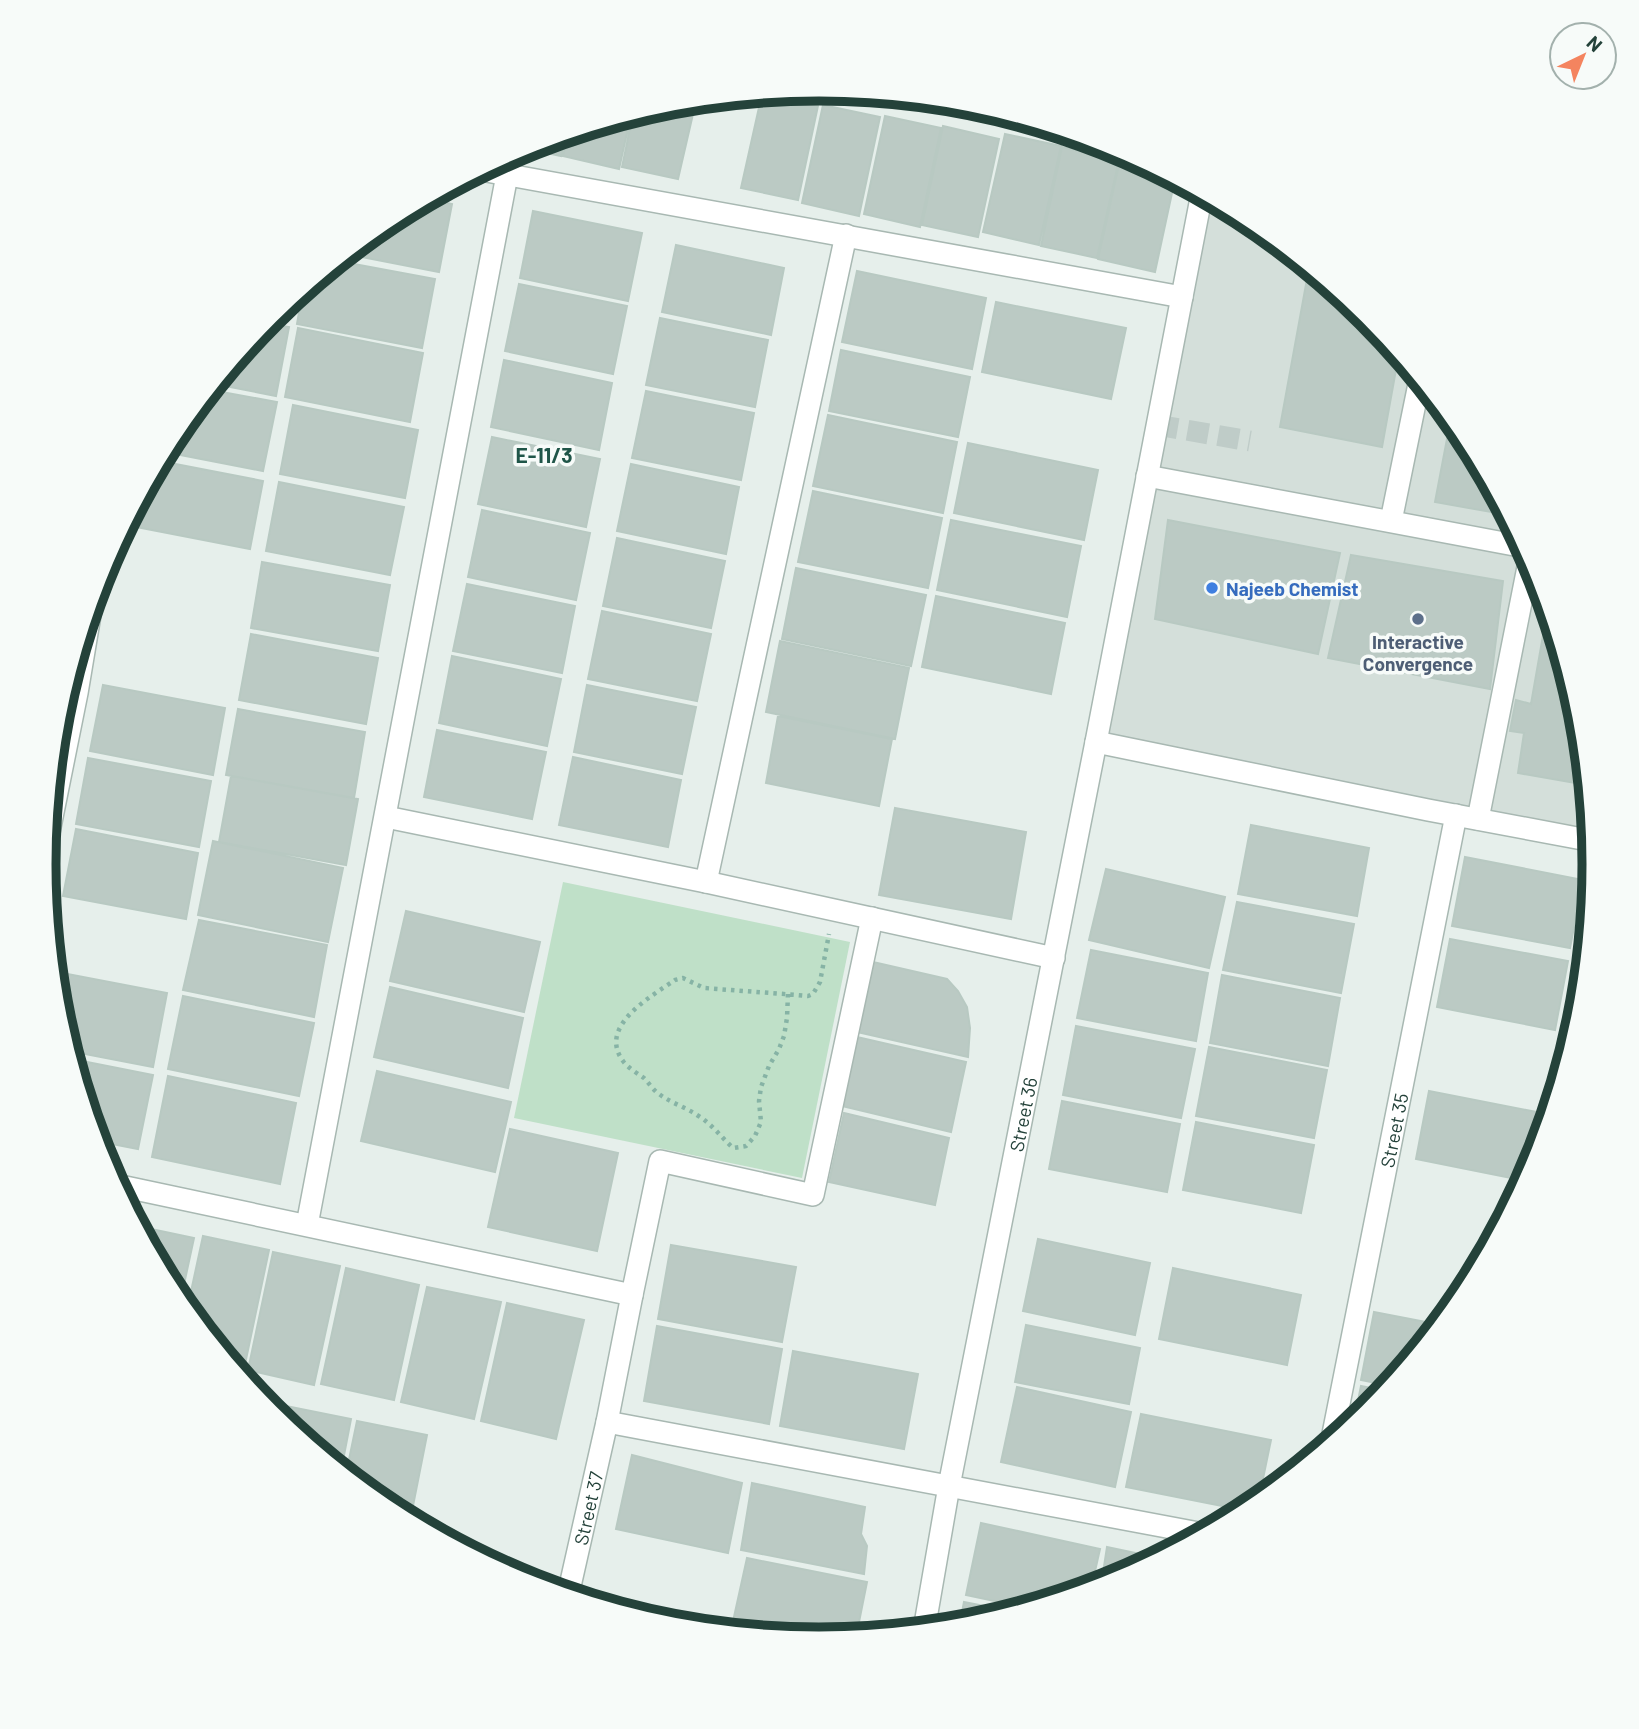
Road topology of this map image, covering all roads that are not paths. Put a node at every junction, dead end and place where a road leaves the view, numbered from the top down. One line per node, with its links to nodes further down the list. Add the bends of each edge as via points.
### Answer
1 (497, 173): 2 (street)
2 (507, 175): 4 (street); 13 (street)
3 (1200, 203): 5 (street, Street 36)
4 (846, 235): 5 (street); 16 (street)
5 (1182, 297): 7 (street, Street 36)
6 (1418, 391): 8 (street)
7 (1147, 476): 8 (street); 11 (street, Street 36)
8 (1391, 522): 9 (street)
9 (1512, 545)
10 (1526, 576): 14 (street)
11 (1096, 742): 12 (street); 18 (street, Street 36)
12 (1456, 815): 14 (street); 23 (street, Street 35)
13 (386, 817): 16 (street); 20 (street)
14 (1478, 819): 15 (street)
15 (1582, 839)
16 (706, 882): 17 (street)
17 (872, 918): 18 (street); 21 (street, Street 37, via 813,1195 660,1161)
18 (1054, 958): 24 (street, Street 36)
19 (128, 1188): 20 (street)
20 (307, 1225): 21 (street)
21 (632, 1295): 22 (street, Street 37)
22 (607, 1422): 24 (street); 26 (street, Street 37)
23 (1334, 1428)
24 (949, 1486): 25 (street); 27 (street, Street 36)
25 (1191, 1531)
26 (570, 1586)
27 (926, 1620)

